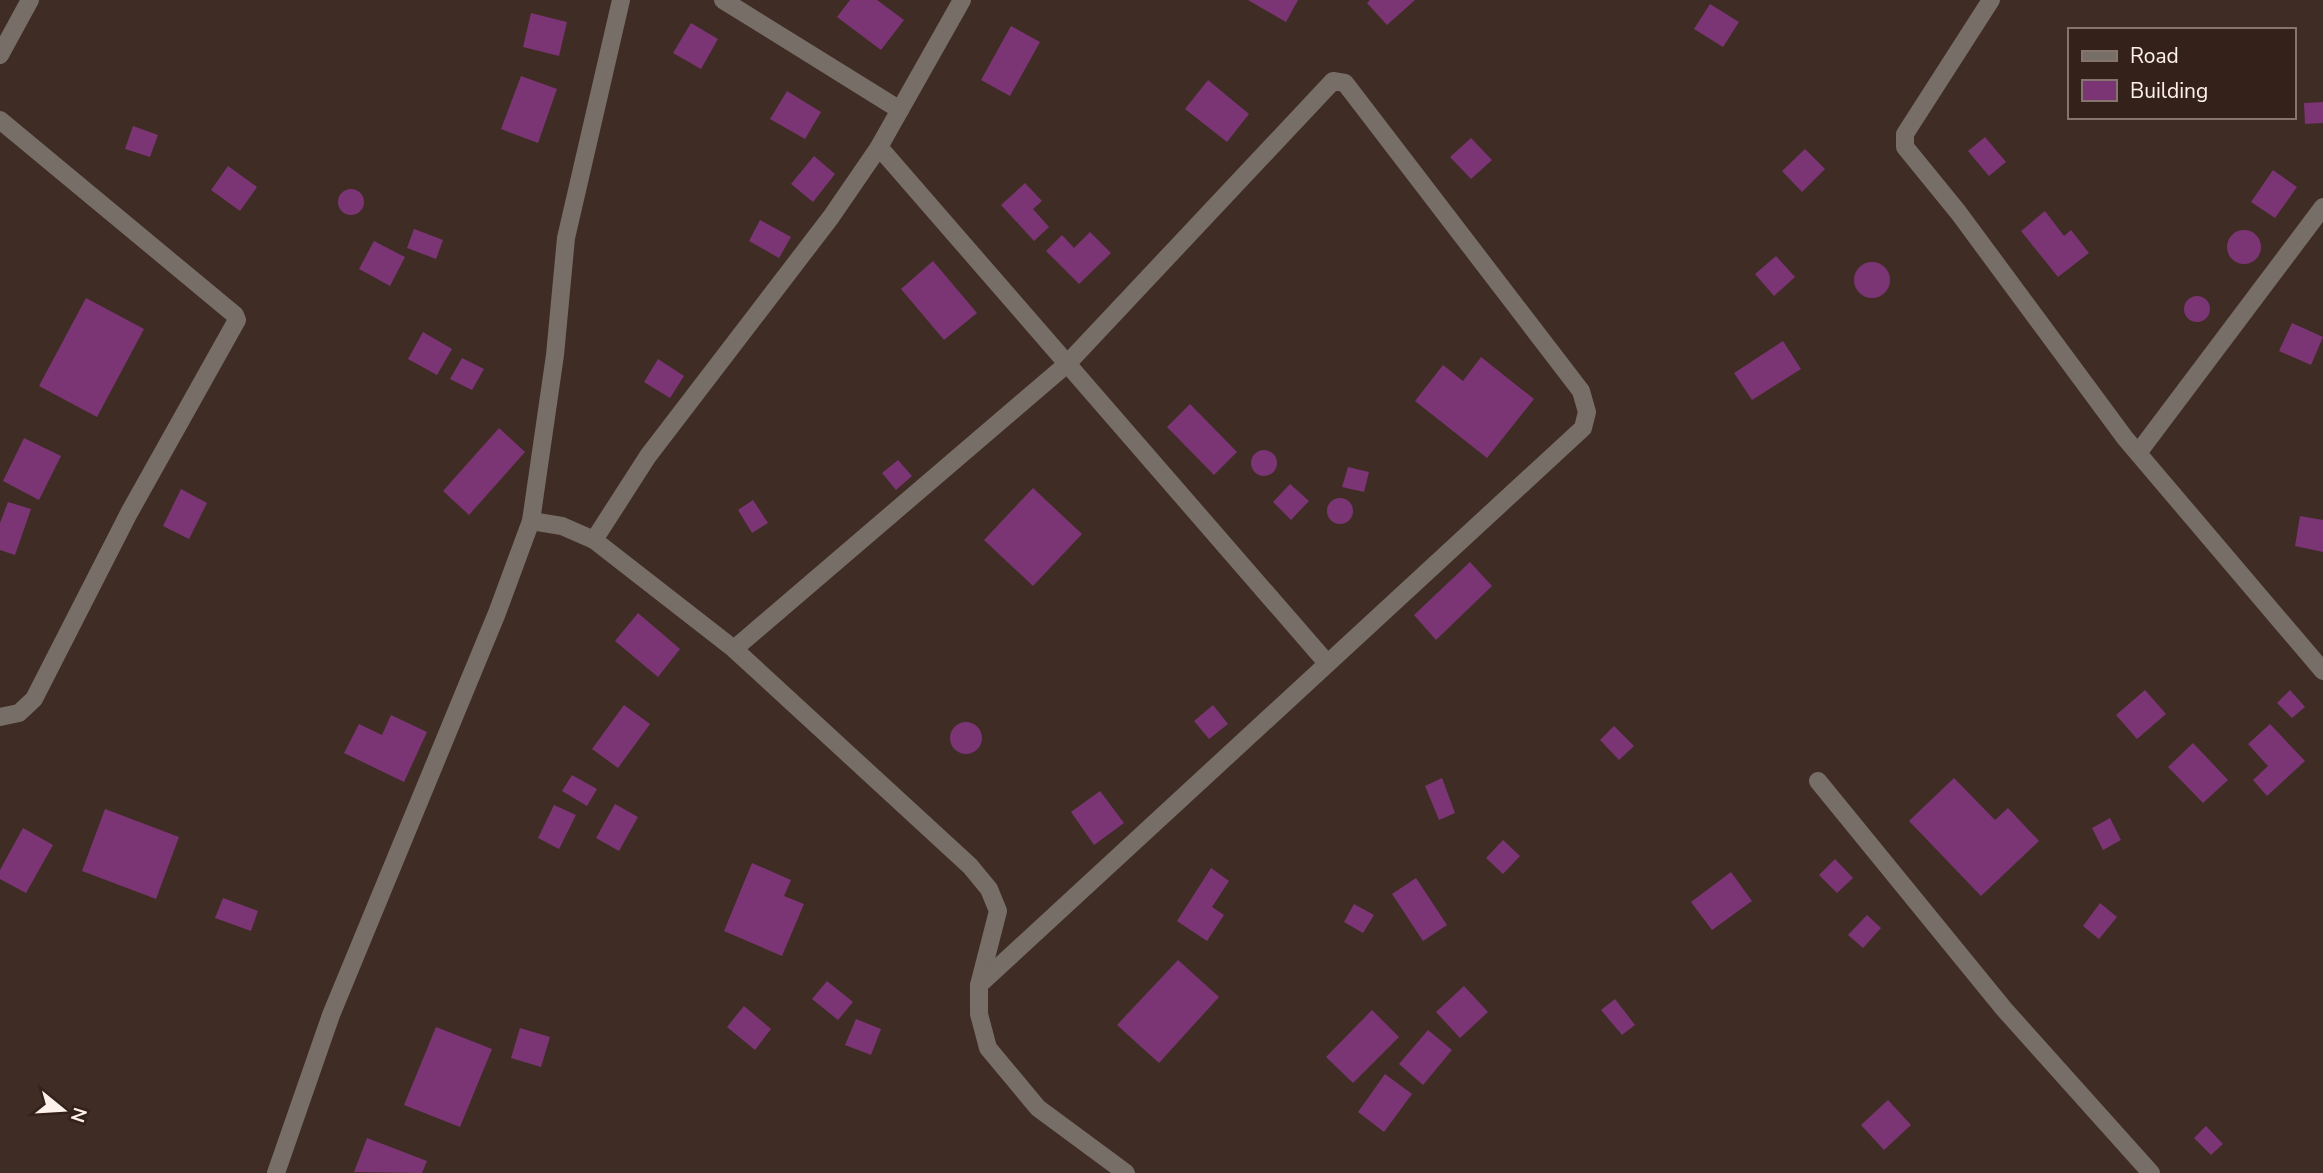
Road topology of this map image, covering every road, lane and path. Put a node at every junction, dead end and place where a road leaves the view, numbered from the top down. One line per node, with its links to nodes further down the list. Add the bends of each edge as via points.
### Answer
1 (30, 0): 6 (street)
2 (621, 0): 13 (street, via 566,238)
3 (723, 0): 7 (street)
4 (962, 0): 7 (street)
5 (1991, 0): 12 (street, via 1903,143)
6 (0, 55)
7 (900, 110): 9 (street)
8 (0, 120): 18 (street, via 237,320 128,513 34,699 19,713)
9 (879, 147): 11 (street); 14 (street, via 648,456)
10 (2323, 207): 12 (street)
11 (1067, 364): 15 (street); 16 (street); 16 (street, via 1325,87 1339,79 1345,83 1581,391 1587,412 1583,428)
12 (2138, 453): 17 (street)
13 (531, 521): 14 (street, via 562,526); 21 (street, via 331,1015)
14 (594, 540): 15 (street)
15 (734, 649): 20 (street, via 970,866 989,889 998,911)
16 (1327, 663): 20 (street)
17 (2323, 671)
18 (0, 717)
19 (1818, 781): 23 (street, via 2004,1009)
20 (979, 985): 22 (street, via 979,1014 988,1048 1038,1108)
21 (276, 1173)
22 (1126, 1173)
23 (2151, 1173)

